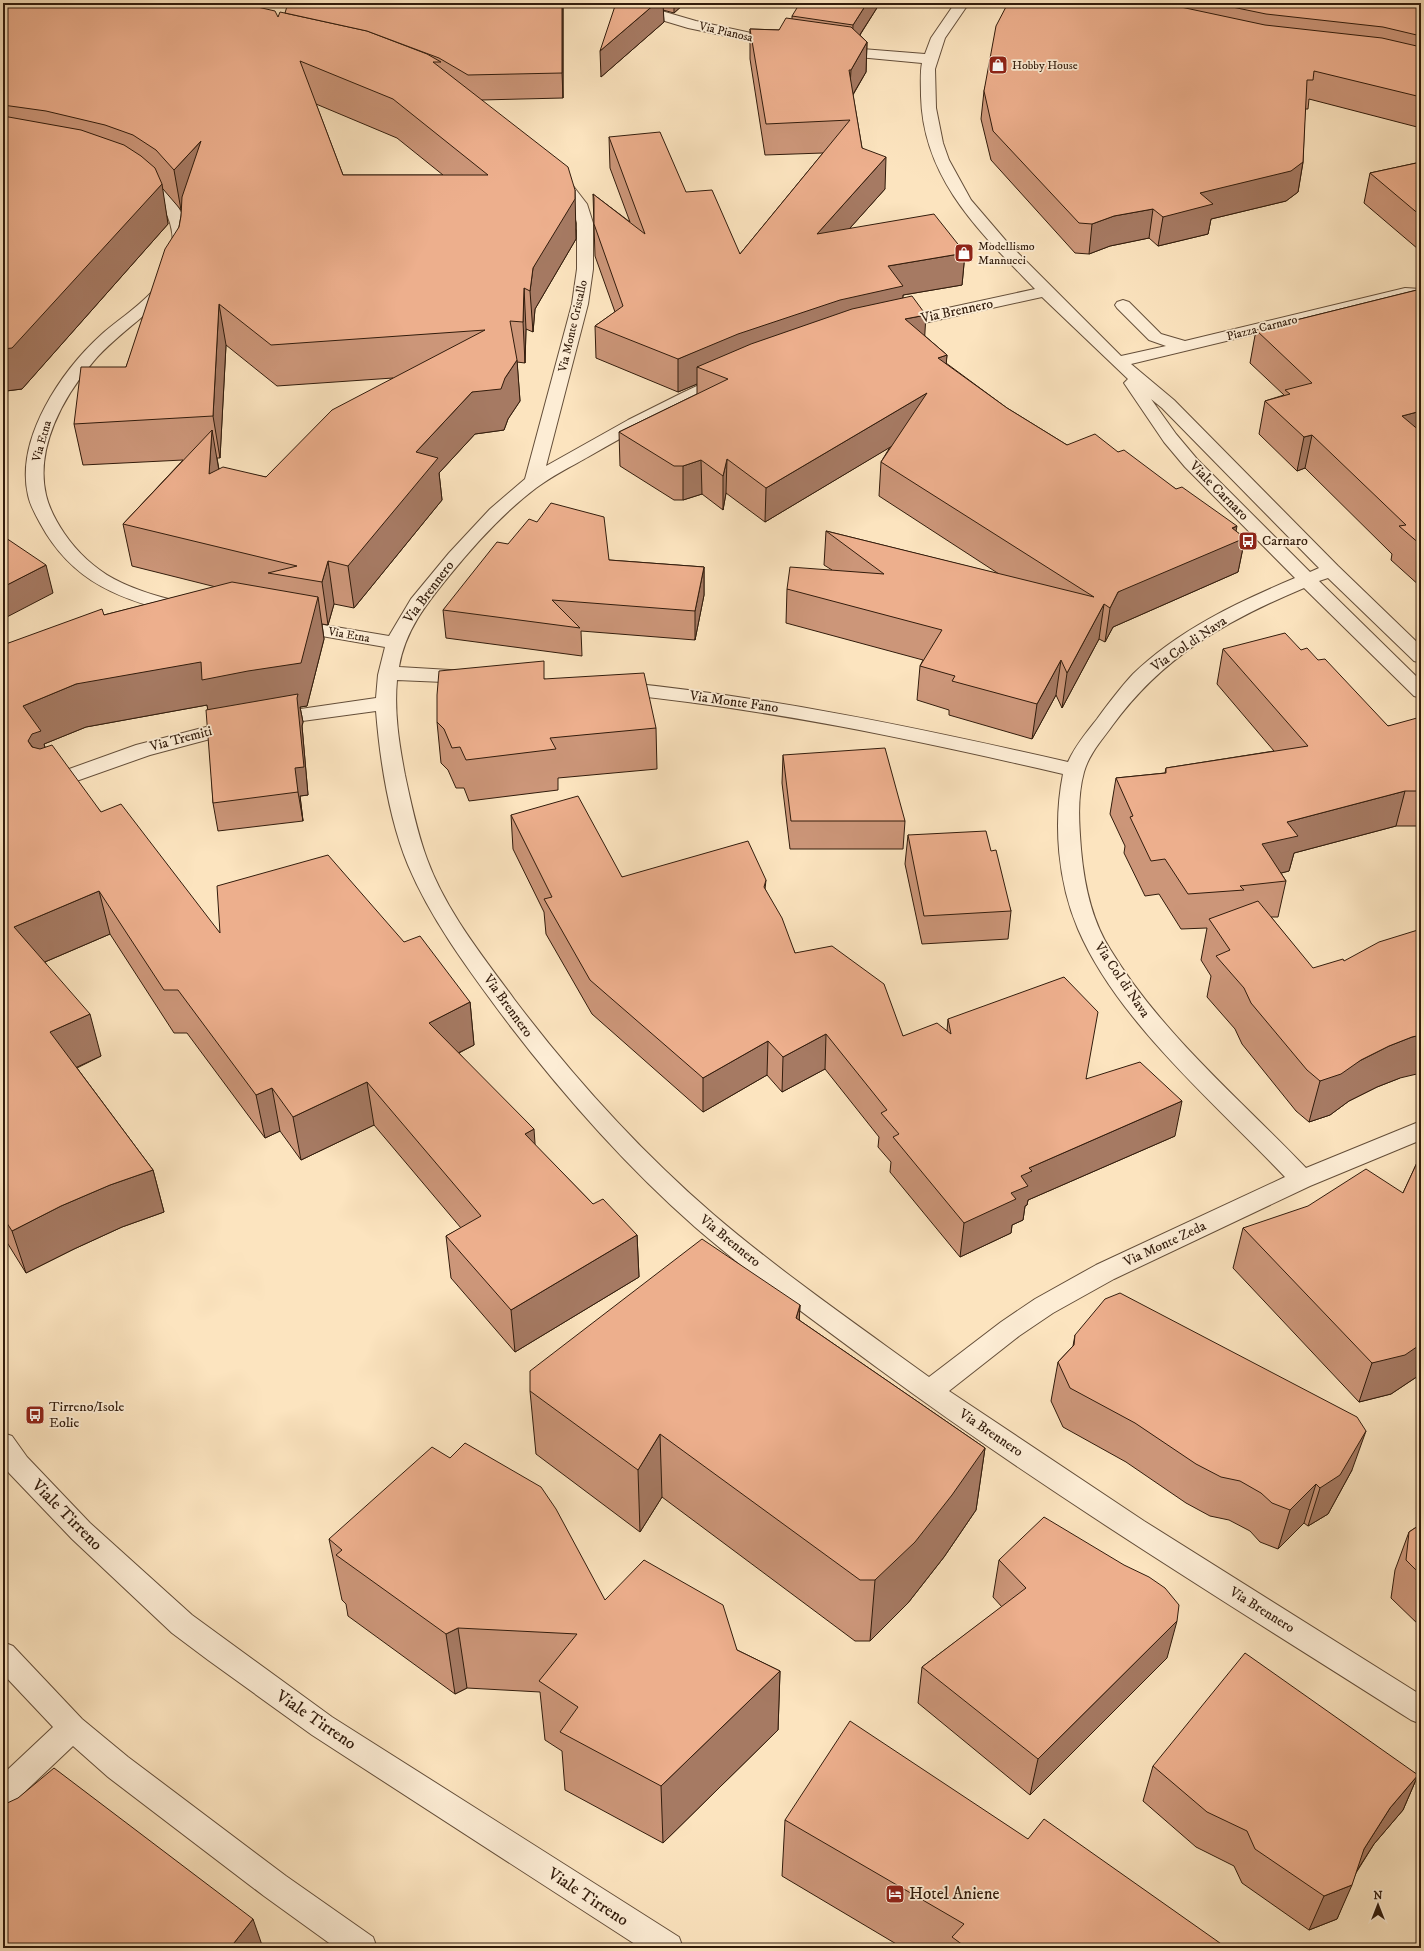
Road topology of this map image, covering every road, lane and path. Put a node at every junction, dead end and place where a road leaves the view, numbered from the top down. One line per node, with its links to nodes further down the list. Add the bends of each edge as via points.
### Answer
1 (620, 3): 3 (street, Via Pianosa, via 693,25)
2 (962, 3): 5 (street, Viale Carnaro, via 943,28)
3 (794, 46)
4 (826, 50): 5 (street)
5 (930, 59): 8 (street, Viale Carnaro, via 929,108 936,144 952,180 964,202 982,224)
6 (550, 166): 15 (street, Via Monte Cristallo, via 579,204 586,223 586,252 580,304)
7 (123, 175): 18 (street, Via Etna, via 154,191 170,205 178,227 179,256 172,275 159,291 100,345 78,368 62,391 40,443 35,467 36,491 41,508 58,539 82,567 118,589 149,600)
8 (1047, 291): 11 (street, Via Brennero); 13 (street, Viale Carnaro)
9 (1421, 294): 12 (street, Piazza Carnaro, via 1405,293)
10 (1123, 304): 12 (street, via 1155,337)
11 (878, 328)
12 (1186, 346): 13 (street, Piazza Carnaro)
13 (1118, 362): 16 (street, Viale Carnaro, via 1168,404); 17 (street, Viale Carnaro, via 1170,438 1191,463)
14 (744, 372): 15 (street, Via Brennero, via 630,425)
15 (533, 482): 20 (street, Via Brennero, via 495,515 446,568 416,605)
16 (1331, 570): 17 (street, Via Col di Nava); 21 (street, Viale Carnaro)
17 (1308, 579): 25 (street, Viale Carnaro); 27 (street, Via Col di Nava, via 1205,631 1152,668 1106,719)
18 (198, 611)
19 (276, 623): 20 (street, Via Etna)
20 (395, 643): 22 (street, Via Brennero)
21 (1421, 657)
22 (388, 673): 23 (street); 26 (street, Via Brennero)
23 (482, 678)
24 (600, 687): 27 (street, Via Monte Fano, via 699,696 801,711)
25 (1421, 692)
26 (387, 703): 28 (street, Via Tremiti, via 219,728 143,749); 31 (street, Via Brennero, via 391,752 403,811 410,840 428,884 467,951 549,1062 609,1130 707,1223)
27 (1074, 770): 30 (street, Via Col di Nava, via 1068,814 1071,863 1086,922 1100,952 1159,1033 1194,1072)
28 (51, 783)
29 (1421, 1130): 30 (street, Via Monte Zeda)
30 (1302, 1179): 31 (street, Via Monte Zeda, via 1105,1272 1044,1306)
31 (929, 1392): 34 (street, Via Brennero, via 1111,1514)
32 (3, 1444): 38 (street, Viale Tirreno, via 18,1465 81,1531 182,1624 322,1726)
33 (3, 1655): 35 (street)
34 (1421, 1711)
35 (72, 1728): 36 (street); 37 (street, via 173,1809)
36 (3, 1793)
37 (362, 1948)
38 (668, 1948)

